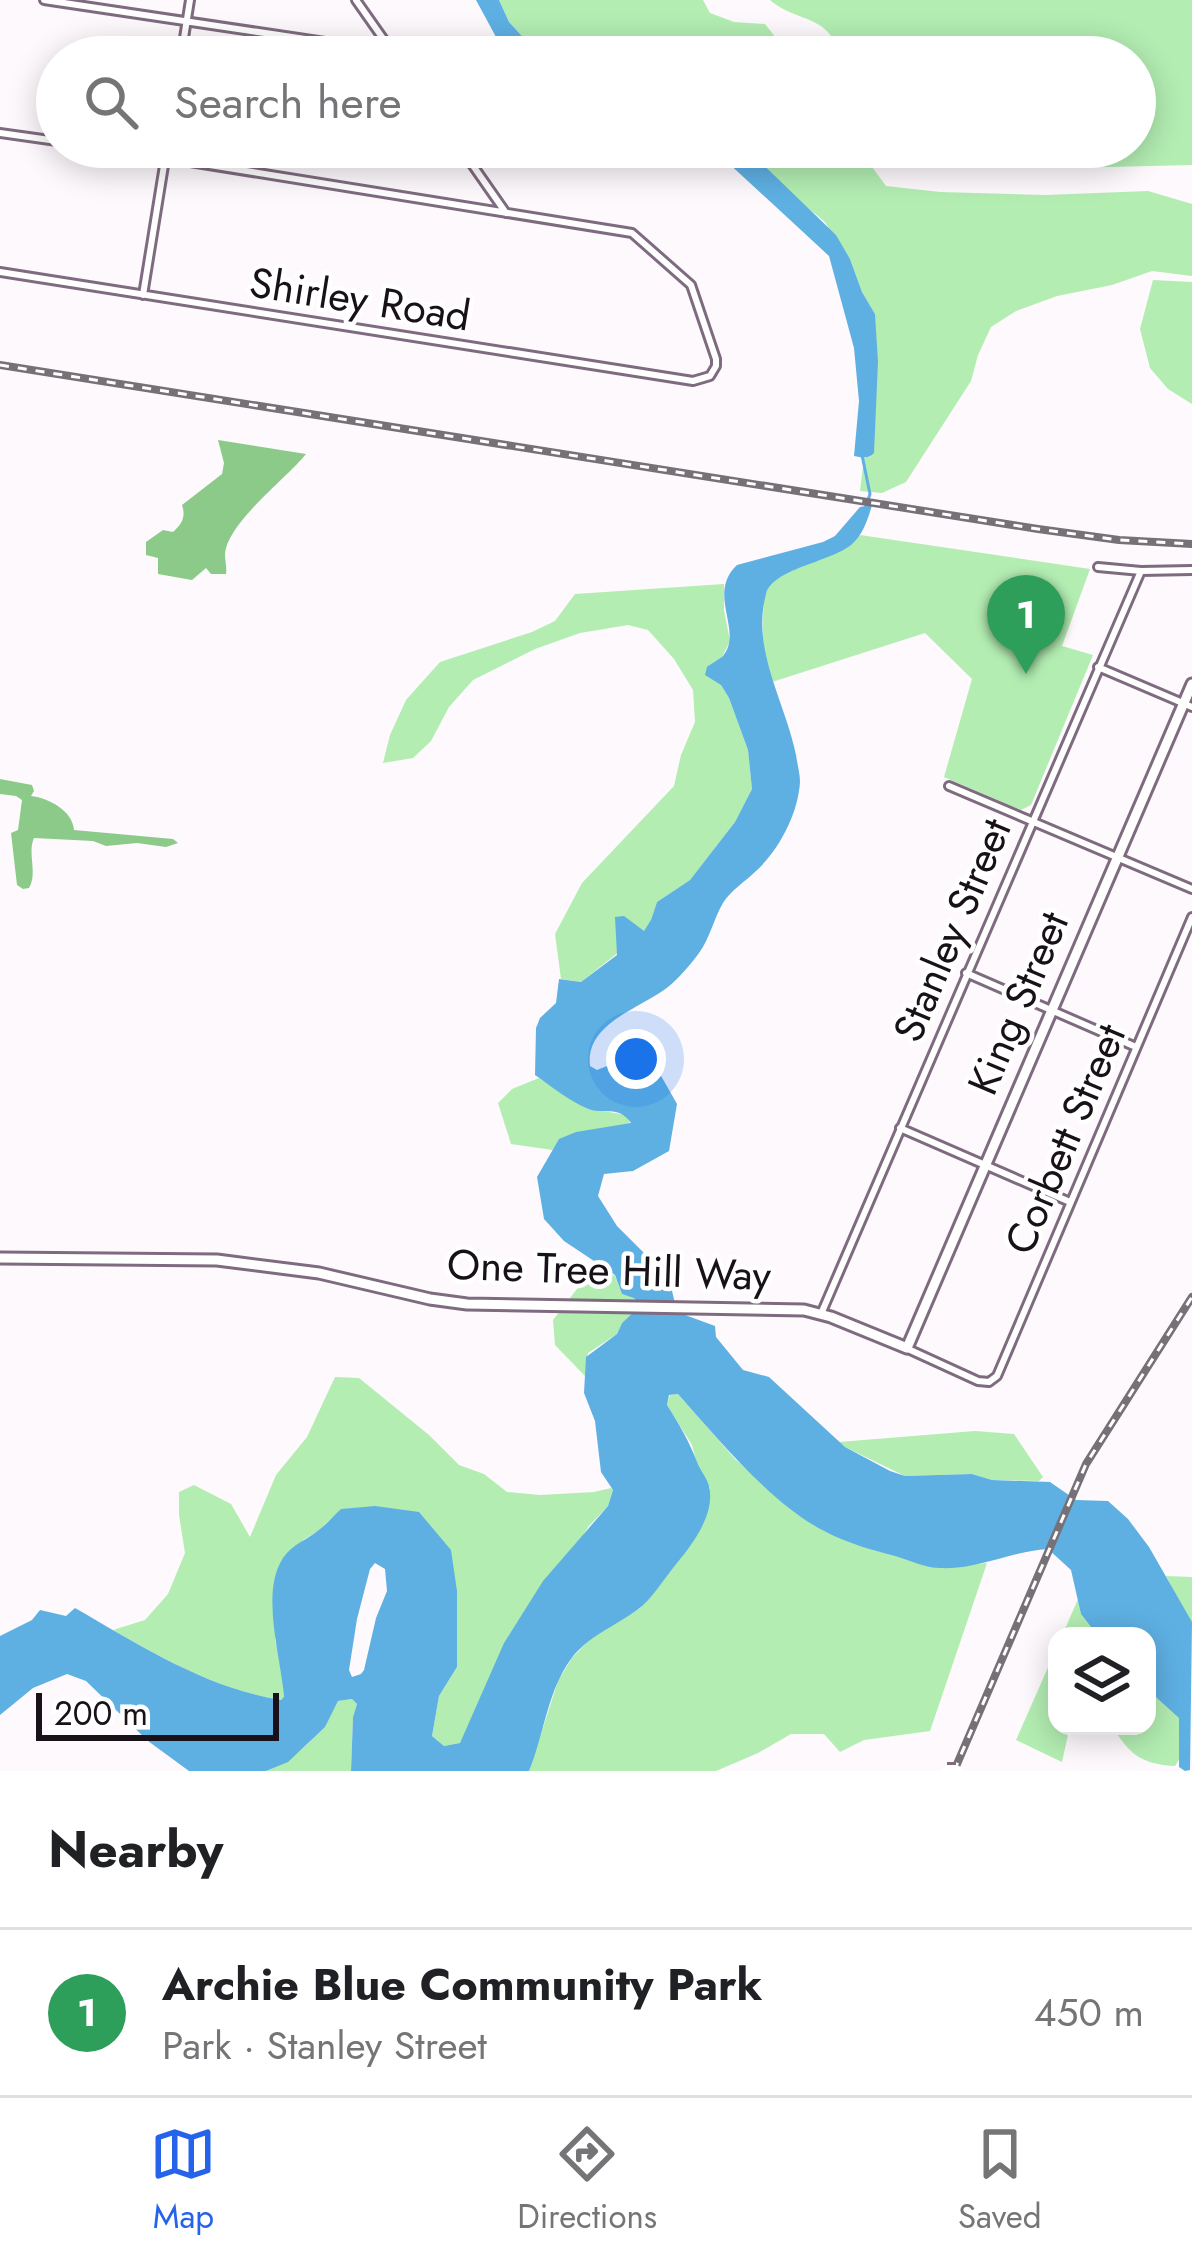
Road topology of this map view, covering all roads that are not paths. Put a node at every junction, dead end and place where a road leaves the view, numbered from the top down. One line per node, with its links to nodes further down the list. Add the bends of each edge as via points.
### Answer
1 (44, 0): 4 (street)
2 (190, 0): 4 (street)
3 (356, 0): 7 (street)
4 (187, 22): 5 (street); 6 (street)
5 (185, 36)
6 (275, 36)
7 (381, 36)
8 (0, 133): 9 (street)
9 (36, 138)
10 (163, 168): 15 (street)
11 (231, 168): 13 (street)
12 (475, 168): 13 (street)
13 (507, 214): 15 (street, Shirley Road, via 639,237 691,284 716,359 710,376 693,381)
14 (0, 272): 15 (street, Shirley Road)
15 (143, 295)
16 (1099, 567): 18 (street)
17 (1192, 570): 18 (street)
18 (1141, 571): 19 (street, Stanley Street)
19 (1098, 667): 21 (street); 23 (street, Stanley Street)
20 (1192, 684): 21 (street, King Street)
21 (1188, 705): 24 (street, King Street)
22 (949, 786): 23 (street)
23 (1032, 820): 24 (street); 27 (street, Stanley Street)
24 (1117, 857): 25 (street); 28 (street, King Street)
25 (1192, 889)
26 (1192, 917): 29 (street, Corbett Street)
27 (966, 973): 28 (street); 30 (street, Stanley Street)
28 (1050, 1010): 29 (street); 31 (street, King Street)
29 (1136, 1047): 32 (street, Corbett Street)
30 (900, 1128): 31 (street); 34 (street, Stanley Street)
31 (986, 1165): 32 (street); 35 (street, King Street)
32 (1070, 1202): 36 (street, Corbett Street)
33 (0, 1258): 34 (street, One Tree Hill Way, via 218,1260 454,1303)
34 (821, 1314): 35 (street, One Tree Hill Way)
35 (907, 1348): 36 (street, One Tree Hill Way)
36 (989, 1382)
37 (947, 1771): 38 (highway, bridge)
38 (956, 1771)

